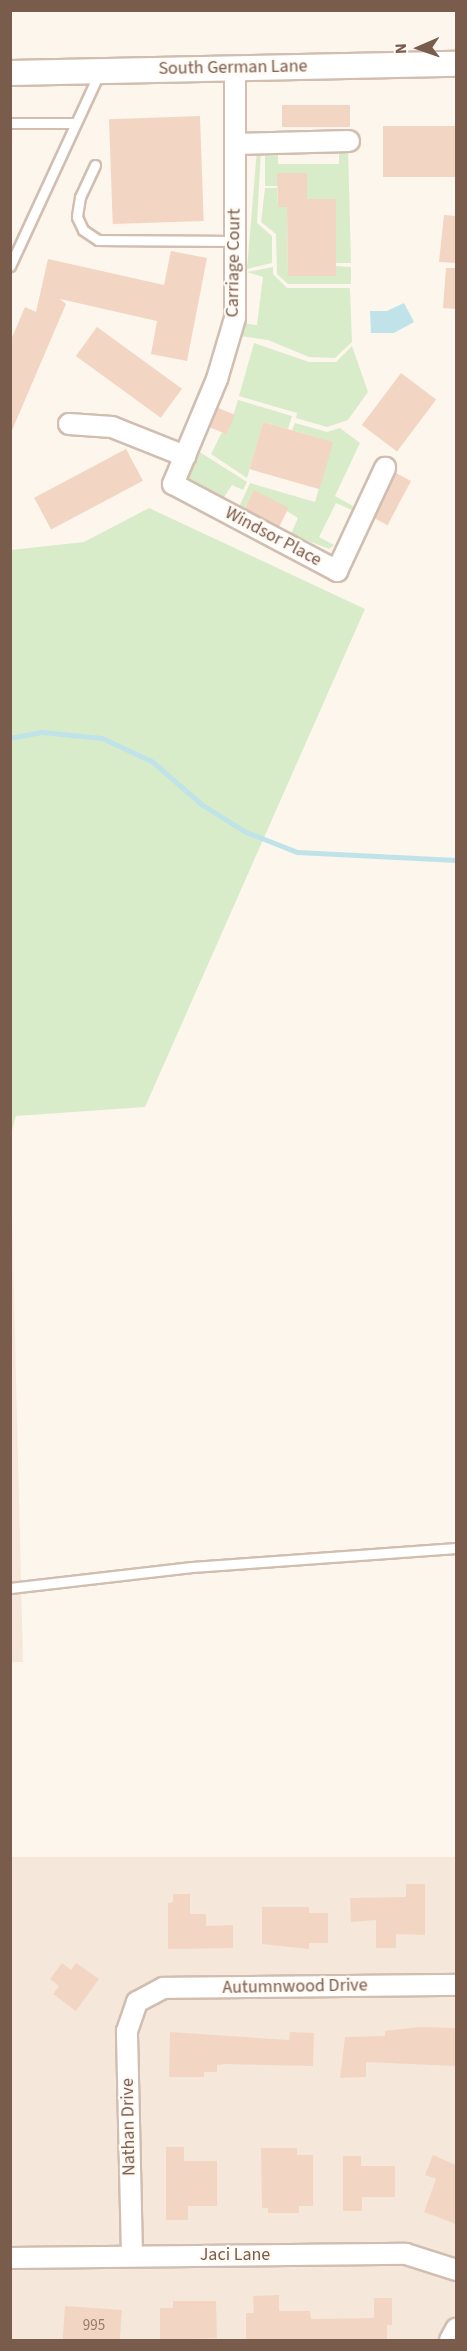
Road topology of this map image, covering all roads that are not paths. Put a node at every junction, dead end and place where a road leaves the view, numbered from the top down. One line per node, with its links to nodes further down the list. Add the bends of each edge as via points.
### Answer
1 (456, 64): 2 (street, South German Lane)
2 (235, 67): 3 (street, South German Lane); 8 (street, Carriage Court)
3 (100, 71): 4 (street, South German Lane); 6 (lane)
4 (10, 73)
5 (10, 123): 6 (lane)
6 (75, 123): 11 (lane)
7 (349, 141): 8 (street)
8 (236, 144): 10 (street, Carriage Court)
9 (95, 165): 10 (lane, via 80,197 77,218 83,230 98,240)
10 (235, 241): 13 (street, Carriage Court, via 234,318 218,379)
11 (10, 266)
12 (69, 424): 13 (street, via 112,427)
13 (185, 456): 15 (street, Carriage Court)
14 (385, 468): 15 (street, Windsor Place, via 337,571)
15 (173, 484)
16 (456, 1548): 17 (lane, via 192,1567)
17 (10, 1588)
18 (456, 1985): 19 (street, Autumnwood Drive, via 163,1989)
19 (137, 2002): 20 (street, Nathan Drive, via 127,2031)
20 (132, 2255): 21 (street, Jaci Lane); 22 (street, Jaci Lane, via 406,2254)
21 (10, 2258)
22 (456, 2270)
23 (456, 2329): 24 (street)
24 (450, 2340)

